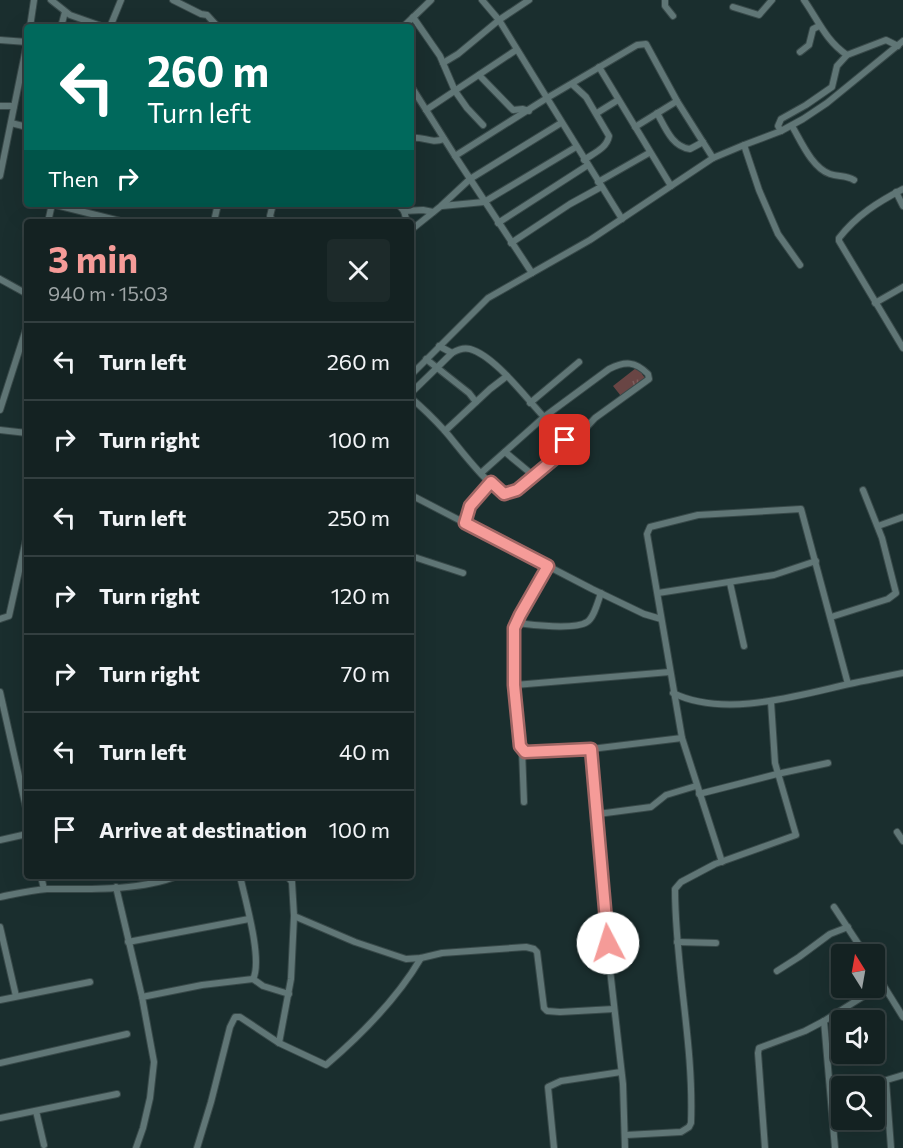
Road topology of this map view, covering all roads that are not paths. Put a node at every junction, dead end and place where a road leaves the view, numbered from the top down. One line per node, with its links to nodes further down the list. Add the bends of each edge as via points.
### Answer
1 (34, 0): 16 (street)
2 (51, 0): 12 (street)
3 (121, 0): 19 (street)
4 (173, 0): 20 (street, via 207,15)
5 (431, 0): 14 (street)
6 (482, 0): 15 (street)
7 (529, 0): 15 (street)
8 (665, 0): 13 (street)
9 (772, 0): 11 (street, via 759,15)
10 (804, 0): 22 (street)
11 (733, 7)
12 (65, 12): 17 (street); 18 (street)
13 (673, 16)
14 (413, 17): 21 (street); 29 (street)
15 (499, 20): 26 (street); 29 (street)
16 (30, 24)
17 (62, 24)
18 (96, 24)
19 (111, 24)
20 (215, 24)
21 (406, 24)
22 (819, 26): 27 (street, via 813,29 809,45); 28 (street)
23 (0, 40): 24 (street)
24 (24, 42)
25 (900, 44): 28 (street, via 883,41); 49 (street)
26 (516, 50): 32 (street); 36 (street)
27 (800, 52)
28 (847, 55): 51 (street, via 837,66 832,87 781,119)
29 (443, 63): 35 (street)
30 (24, 64): 40 (street)
31 (599, 67): 33 (street); 37 (street); 38 (street, via 637,45 646,44)
32 (479, 75): 35 (street); 42 (street, via 513,110)
33 (572, 84): 36 (street); 43 (street)
34 (414, 91): 41 (street)
35 (455, 91): 41 (street); 47 (street)
36 (547, 98): 42 (street); 46 (street)
37 (618, 100): 43 (street); 50 (street)
38 (677, 101): 44 (street); 54 (street)
39 (0, 106): 40 (street)
40 (15, 106): 45 (street)
41 (426, 110): 53 (street)
42 (529, 111): 58 (street)
43 (597, 113): 60 (street, via 608,141)
44 (657, 113): 50 (street); 54 (street, via 680,146 690,148)
45 (11, 123): 48 (street); 61 (street)
46 (561, 123): 56 (street); 62 (street)
47 (483, 125)
48 (24, 126)
49 (792, 126): 51 (street); 63 (street, via 824,171)
50 (635, 127): 57 (street)
51 (781, 131): 55 (street)
52 (414, 137): 53 (street, via 432,142)
53 (444, 139): 58 (street)
54 (703, 142): 59 (street)
55 (744, 145): 59 (street); 82 (street, via 778,234)
56 (576, 147): 60 (street); 67 (street)
57 (649, 153): 64 (street); 65 (street)
58 (455, 156): 62 (street)
59 (713, 158): 65 (street)
60 (586, 163): 64 (street); 79 (street)
61 (0, 176)
62 (470, 179): 67 (street); 68 (street)
63 (854, 180)
64 (599, 185): 78 (street); 81 (street)
65 (671, 186): 78 (street)
66 (900, 190): 69 (street); 87 (street, via 859,216 839,238 840,246)
67 (484, 202): 68 (street); 79 (street)
68 (441, 206): 74 (street)
69 (903, 206)
70 (64, 207): 76 (street)
71 (217, 207): 75 (street)
72 (401, 207): 73 (street)
73 (404, 211): 74 (street); 77 (street)
74 (433, 212): 80 (street)
75 (215, 217)
76 (112, 219)
77 (406, 219)
78 (622, 219): 83 (street)
79 (498, 223): 81 (street)
80 (414, 228)
81 (510, 243): 83 (street)
82 (800, 265)
83 (532, 273): 89 (street, via 488,298)
84 (0, 279): 86 (street)
85 (903, 287): 87 (street)
86 (24, 292)
87 (875, 303): 90 (street)
88 (24, 335): 101 (street)
89 (440, 346): 91 (street); 92 (street)
90 (903, 348)
91 (452, 353): 94 (street); 96 (street, via 465,348 472,350)
92 (426, 359): 94 (street); 95 (street)
93 (579, 362): 100 (street)
94 (436, 368): 97 (street); 99 (street)
95 (414, 372)
96 (507, 376): 99 (street); 100 (street)
97 (414, 392)
98 (414, 398): 104 (street)
99 (476, 402): 104 (street)
100 (530, 403): 102 (street)
101 (0, 410)
102 (544, 417): 106 (street); 106 (street, via 618,365 640,366 648,374 646,382 595,418); 107 (street)
103 (0, 430): 105 (street)
104 (445, 431): 108 (street)
105 (24, 433)
106 (569, 446): 109 (street)
107 (505, 452): 108 (street); 109 (street)
108 (481, 473): 110 (street)
109 (534, 476): 110 (street, via 507,494)
110 (491, 482): 114 (street, via 470,506)
111 (862, 490): 115 (street)
112 (414, 497): 114 (street)
113 (903, 517): 115 (street)
114 (465, 523): 119 (street)
115 (878, 526): 124 (street, via 896,593)
116 (24, 548): 125 (street, via 9,616)
117 (414, 557): 120 (street)
118 (816, 561): 121 (street, via 774,575); 123 (street, via 799,508 698,515 652,525 648,531); 124 (street)
119 (548, 566): 122 (street); 127 (street)
120 (463, 573)
121 (730, 583): 123 (street); 128 (street)
122 (602, 593): 126 (street); 127 (street, via 591,618 584,624 555,627)
123 (658, 593): 126 (street)
124 (831, 617): 131 (street)
125 (0, 619)
126 (661, 619): 129 (street)
127 (517, 623): 132 (street)
128 (744, 646)
129 (670, 672): 132 (street); 134 (street)
130 (903, 673): 131 (street)
131 (848, 684): 136 (street)
132 (514, 685): 140 (street)
133 (0, 692): 145 (street)
134 (673, 693): 135 (street); 137 (street)
135 (685, 699): 136 (street); 137 (street)
136 (771, 702): 142 (street)
137 (675, 703): 138 (street)
138 (682, 738): 139 (street); 143 (street)
139 (591, 749): 140 (street); 147 (street)
140 (522, 750): 146 (street)
141 (828, 764): 142 (street)
142 (777, 774): 144 (street); 152 (street, via 796,835)
143 (696, 786): 144 (street); 147 (street, via 666,795 651,807)
144 (699, 794): 152 (street)
145 (24, 799)
146 (524, 802)
147 (598, 814): 181 (street)
148 (897, 832): 151 (street)
149 (24, 835): 150 (street)
150 (0, 840)
151 (903, 841)
152 (722, 862): 168 (street, via 677,885)
153 (42, 879): 160 (street)
154 (137, 879): 158 (street)
155 (164, 879): 158 (street)
156 (241, 879): 164 (street)
157 (289, 879): 163 (street)
158 (138, 885): 159 (street)
159 (116, 887): 160 (street); 167 (street)
160 (44, 889): 161 (street)
161 (0, 897)
162 (834, 907): 166 (street)
163 (294, 916): 171 (street, via 387,954); 176 (street)
164 (249, 919): 167 (street); 173 (street, via 256,958)
165 (0, 927): 177 (street)
166 (848, 927): 170 (street); 172 (street, via 830,934)
167 (128, 942): 178 (street)
168 (677, 942): 169 (street); 194 (street, via 690,1058 690,1127 681,1132)
169 (716, 943)
170 (859, 944)
171 (421, 958): 181 (street, via 442,953 534,949 547,1011); 185 (street, via 404,985 326,1065)
172 (777, 970)
173 (253, 979): 176 (street); 178 (street)
174 (90, 982): 177 (street)
175 (885, 987): 182 (street)
176 (289, 994): 185 (street)
177 (16, 996): 180 (street)
178 (142, 997): 196 (street, via 154,1062 150,1098)
179 (861, 998): 183 (street)
180 (0, 1000)
181 (614, 1009): 187 (street)
182 (903, 1017)
183 (824, 1022): 190 (street); 200 (street, via 759,1048)
184 (127, 1034): 186 (street)
185 (279, 1043): 197 (street, via 235,1017)
186 (0, 1063)
187 (621, 1072): 194 (street); 198 (street, via 548,1086)
188 (903, 1075): 189 (street)
189 (886, 1081): 190 (street); 202 (street)
190 (830, 1082): 201 (street)
191 (117, 1095): 192 (street)
192 (36, 1111): 193 (street); 195 (street)
193 (0, 1119)
194 (626, 1135): 199 (street)
195 (44, 1144)
196 (136, 1148)
197 (197, 1148)
198 (554, 1148)
199 (626, 1148)
200 (765, 1148)
201 (835, 1148)
202 (891, 1148)

